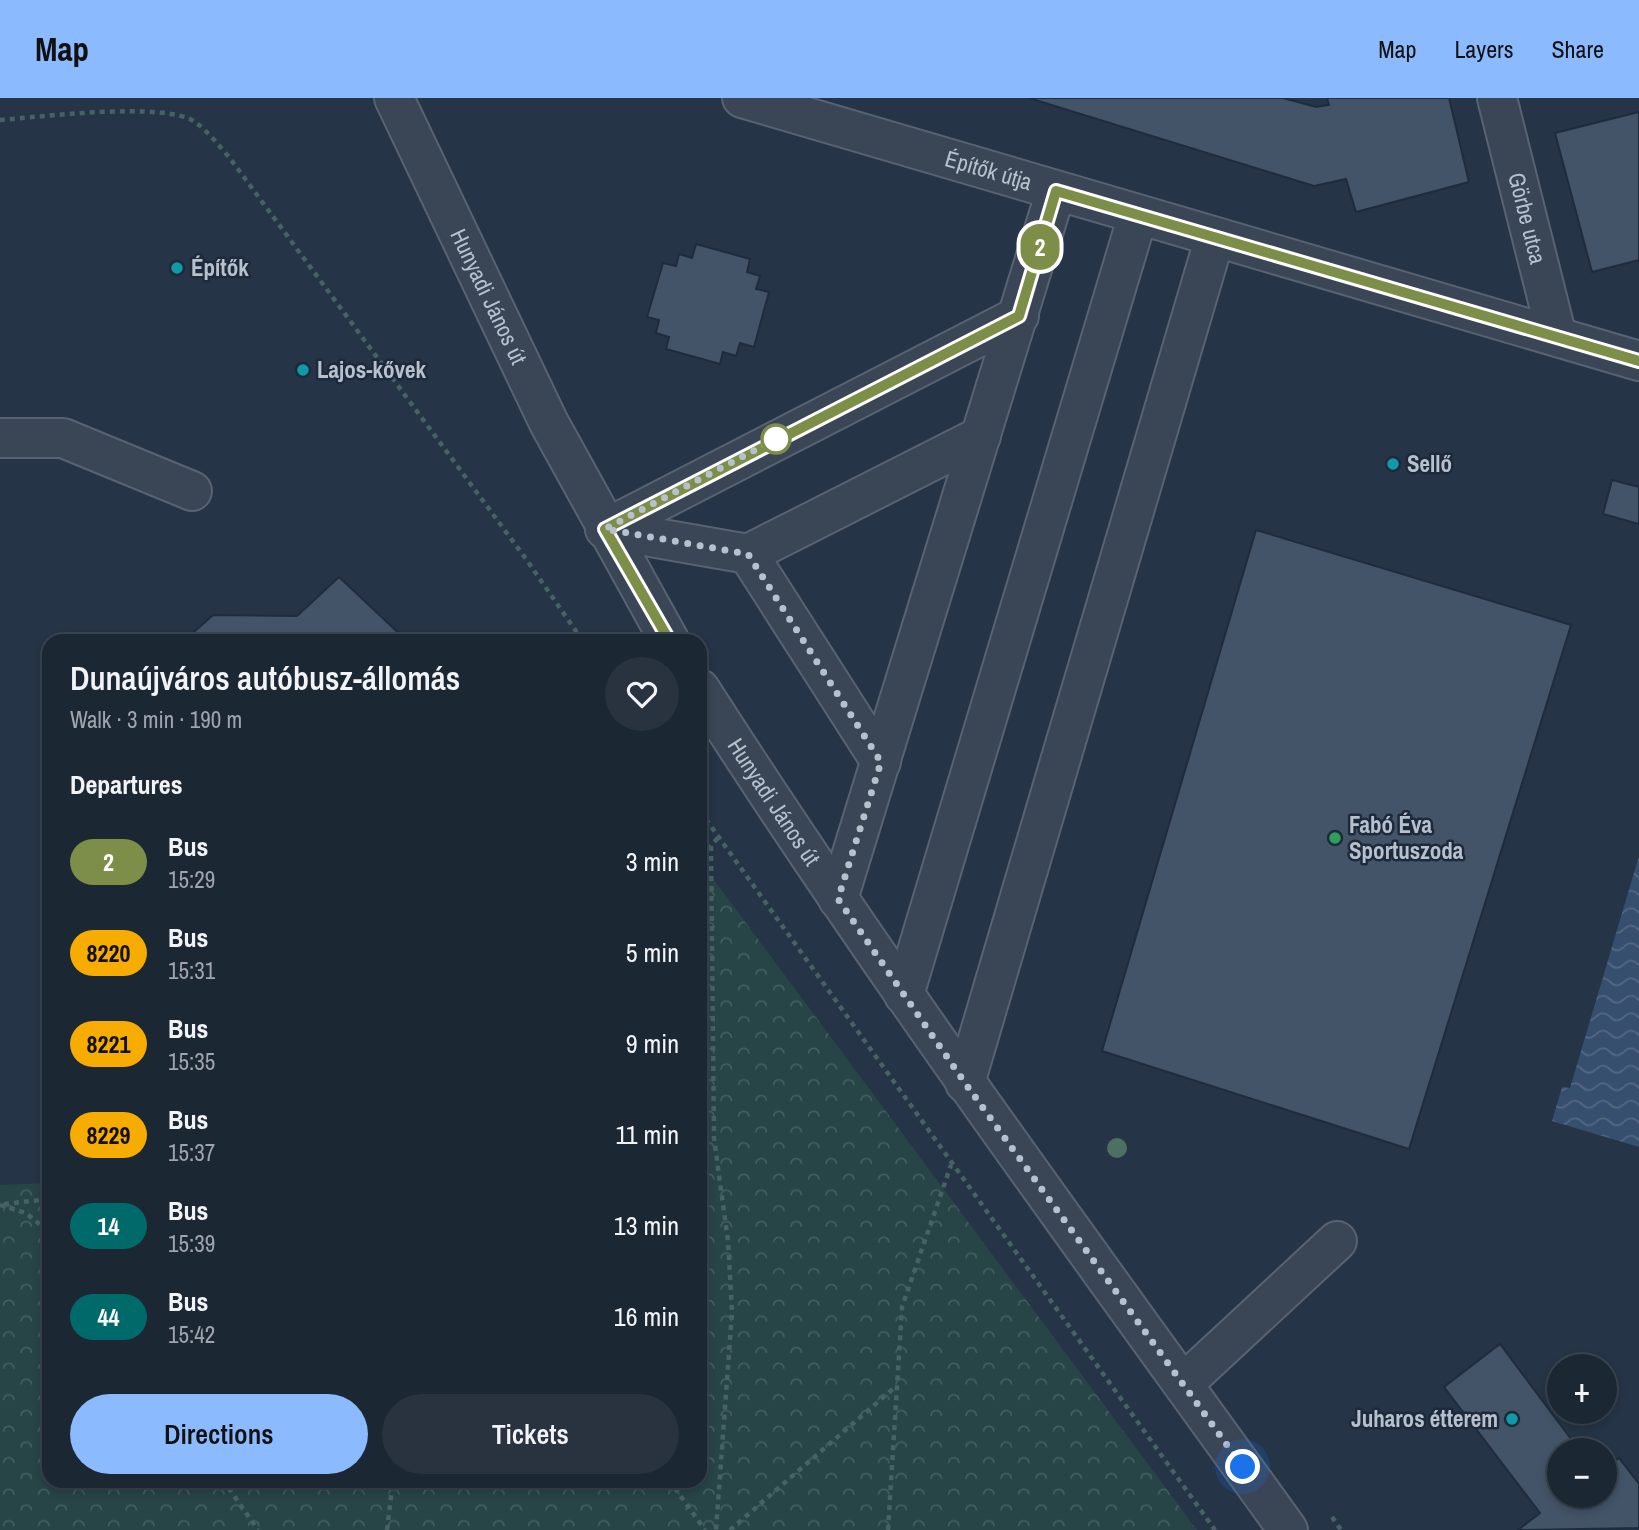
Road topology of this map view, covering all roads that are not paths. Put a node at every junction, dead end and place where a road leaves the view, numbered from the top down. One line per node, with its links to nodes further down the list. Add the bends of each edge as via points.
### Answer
1 (394, 98): 13 (street, Hunyadi János út, via 549,423)
2 (742, 98): 4 (street, Építők útja)
3 (1497, 98): 8 (street, Görbe utca)
4 (1056, 191): 5 (street, Építők útja); 7 (street)
5 (1138, 215): 6 (street, Építők útja); 19 (street)
6 (1215, 237): 8 (street, Építők útja); 20 (street)
7 (1019, 316): 10 (street); 13 (street)
8 (1557, 337): 9 (street, Építők útja)
9 (1639, 361)
10 (981, 436): 14 (street); 17 (street)
11 (0, 438): 12 (street, via 63,438)
12 (192, 491)
13 (605, 529): 14 (street); 15 (street, Hunyadi János út)
14 (748, 554): 17 (street)
15 (666, 634)
16 (707, 700): 18 (street, Hunyadi János út)
17 (881, 762): 18 (street)
18 (838, 899): 19 (street, Hunyadi János út)
19 (904, 995): 20 (street, Hunyadi János út)
20 (965, 1083): 22 (street, Hunyadi János út)
21 (1337, 1241): 22 (street)
22 (1183, 1384): 23 (street, Hunyadi János út)
23 (1288, 1530)

